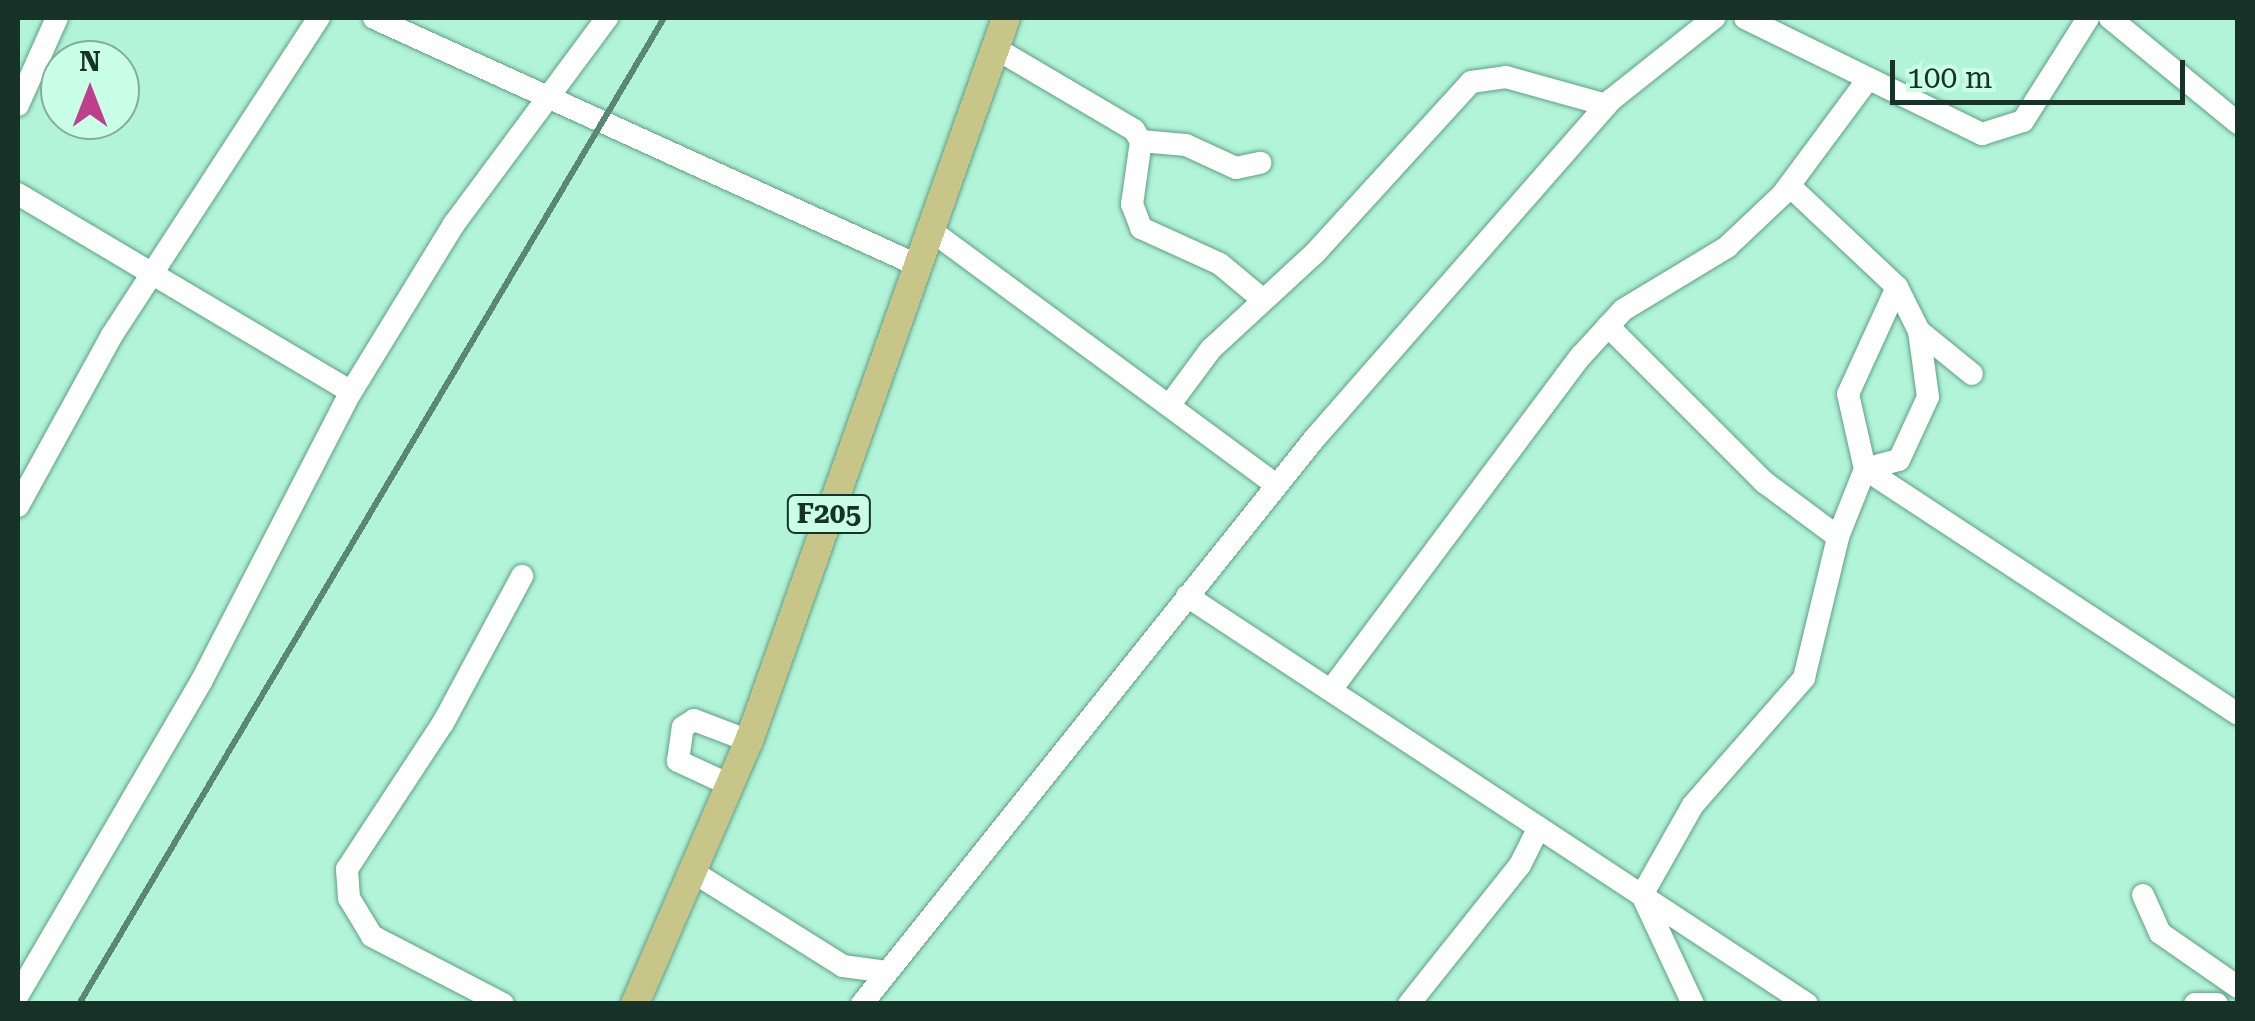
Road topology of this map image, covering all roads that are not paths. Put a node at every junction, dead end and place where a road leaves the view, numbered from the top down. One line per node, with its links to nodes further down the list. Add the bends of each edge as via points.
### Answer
1 (57, 18): 13 (street)
2 (319, 18): 22 (street)
3 (374, 18): 12 (street)
4 (607, 18): 12 (street)
5 (1006, 18): 10 (main road, F205)
6 (1714, 18): 14 (street)
7 (1744, 18): 11 (street)
8 (2088, 18): 11 (street, via 2023,122 2005,132 1982,134)
9 (2110, 18): 15 (street)
10 (995, 48): 16 (street, via 1111,110); 20 (main road, F205)
11 (1866, 82): 18 (street)
12 (552, 101): 21 (street); 28 (street, via 454,224)
13 (18, 105)
14 (1606, 106): 24 (street, via 1506,77 1471,82); 31 (street)
15 (2238, 123)
16 (1141, 140): 17 (street, via 1186,144 1236,168); 24 (street, via 1132,204 1140,228 1220,264)
17 (1260, 163)
18 (1790, 186): 23 (street); 25 (street, via 1727,248)
19 (18, 194): 22 (street)
20 (929, 229): 21 (main road, F205); 29 (street)
21 (916, 265): 38 (main road, F205)
22 (153, 277): 28 (street); 32 (street)
23 (1897, 287): 26 (street); 30 (street, via 1848,394)
24 (1262, 299): 29 (street)
25 (1608, 326): 33 (street, via 1764,482); 36 (street)
26 (1919, 330): 27 (street); 30 (street, via 1923,422 1899,460)
27 (1972, 374)
28 (351, 392): 46 (street, via 201,682)
29 (1172, 403): 31 (street)
30 (1865, 469): 33 (street); 37 (street)
31 (1276, 485): 35 (street)
32 (18, 506)
33 (1838, 536): 42 (street, via 1804,678 1694,805)
34 (522, 576): 47 (street, via 443,722 348,869 349,898 372,936)
35 (1187, 596): 36 (street); 44 (street)
36 (1334, 688): 40 (street)
37 (2238, 714)
38 (749, 741): 39 (main road, F205); 39 (street, via 694,720 679,738 678,761)
39 (732, 786): 41 (main road, F205)
40 (1539, 827): 42 (street); 50 (street, via 1520,865)
41 (698, 875): 44 (street, via 843,966); 48 (main road, F205)
42 (1642, 894): 51 (street); 52 (street)
43 (2144, 894): 45 (street, via 2160,933)
44 (887, 972): 49 (street)
45 (2238, 987)
46 (18, 994)
47 (503, 1004)
48 (636, 1004)
49 (862, 1004)
50 (1409, 1004)
51 (1693, 1004)
52 (1807, 1004)
53 (2194, 1004): 54 (street)
54 (2217, 1004)

